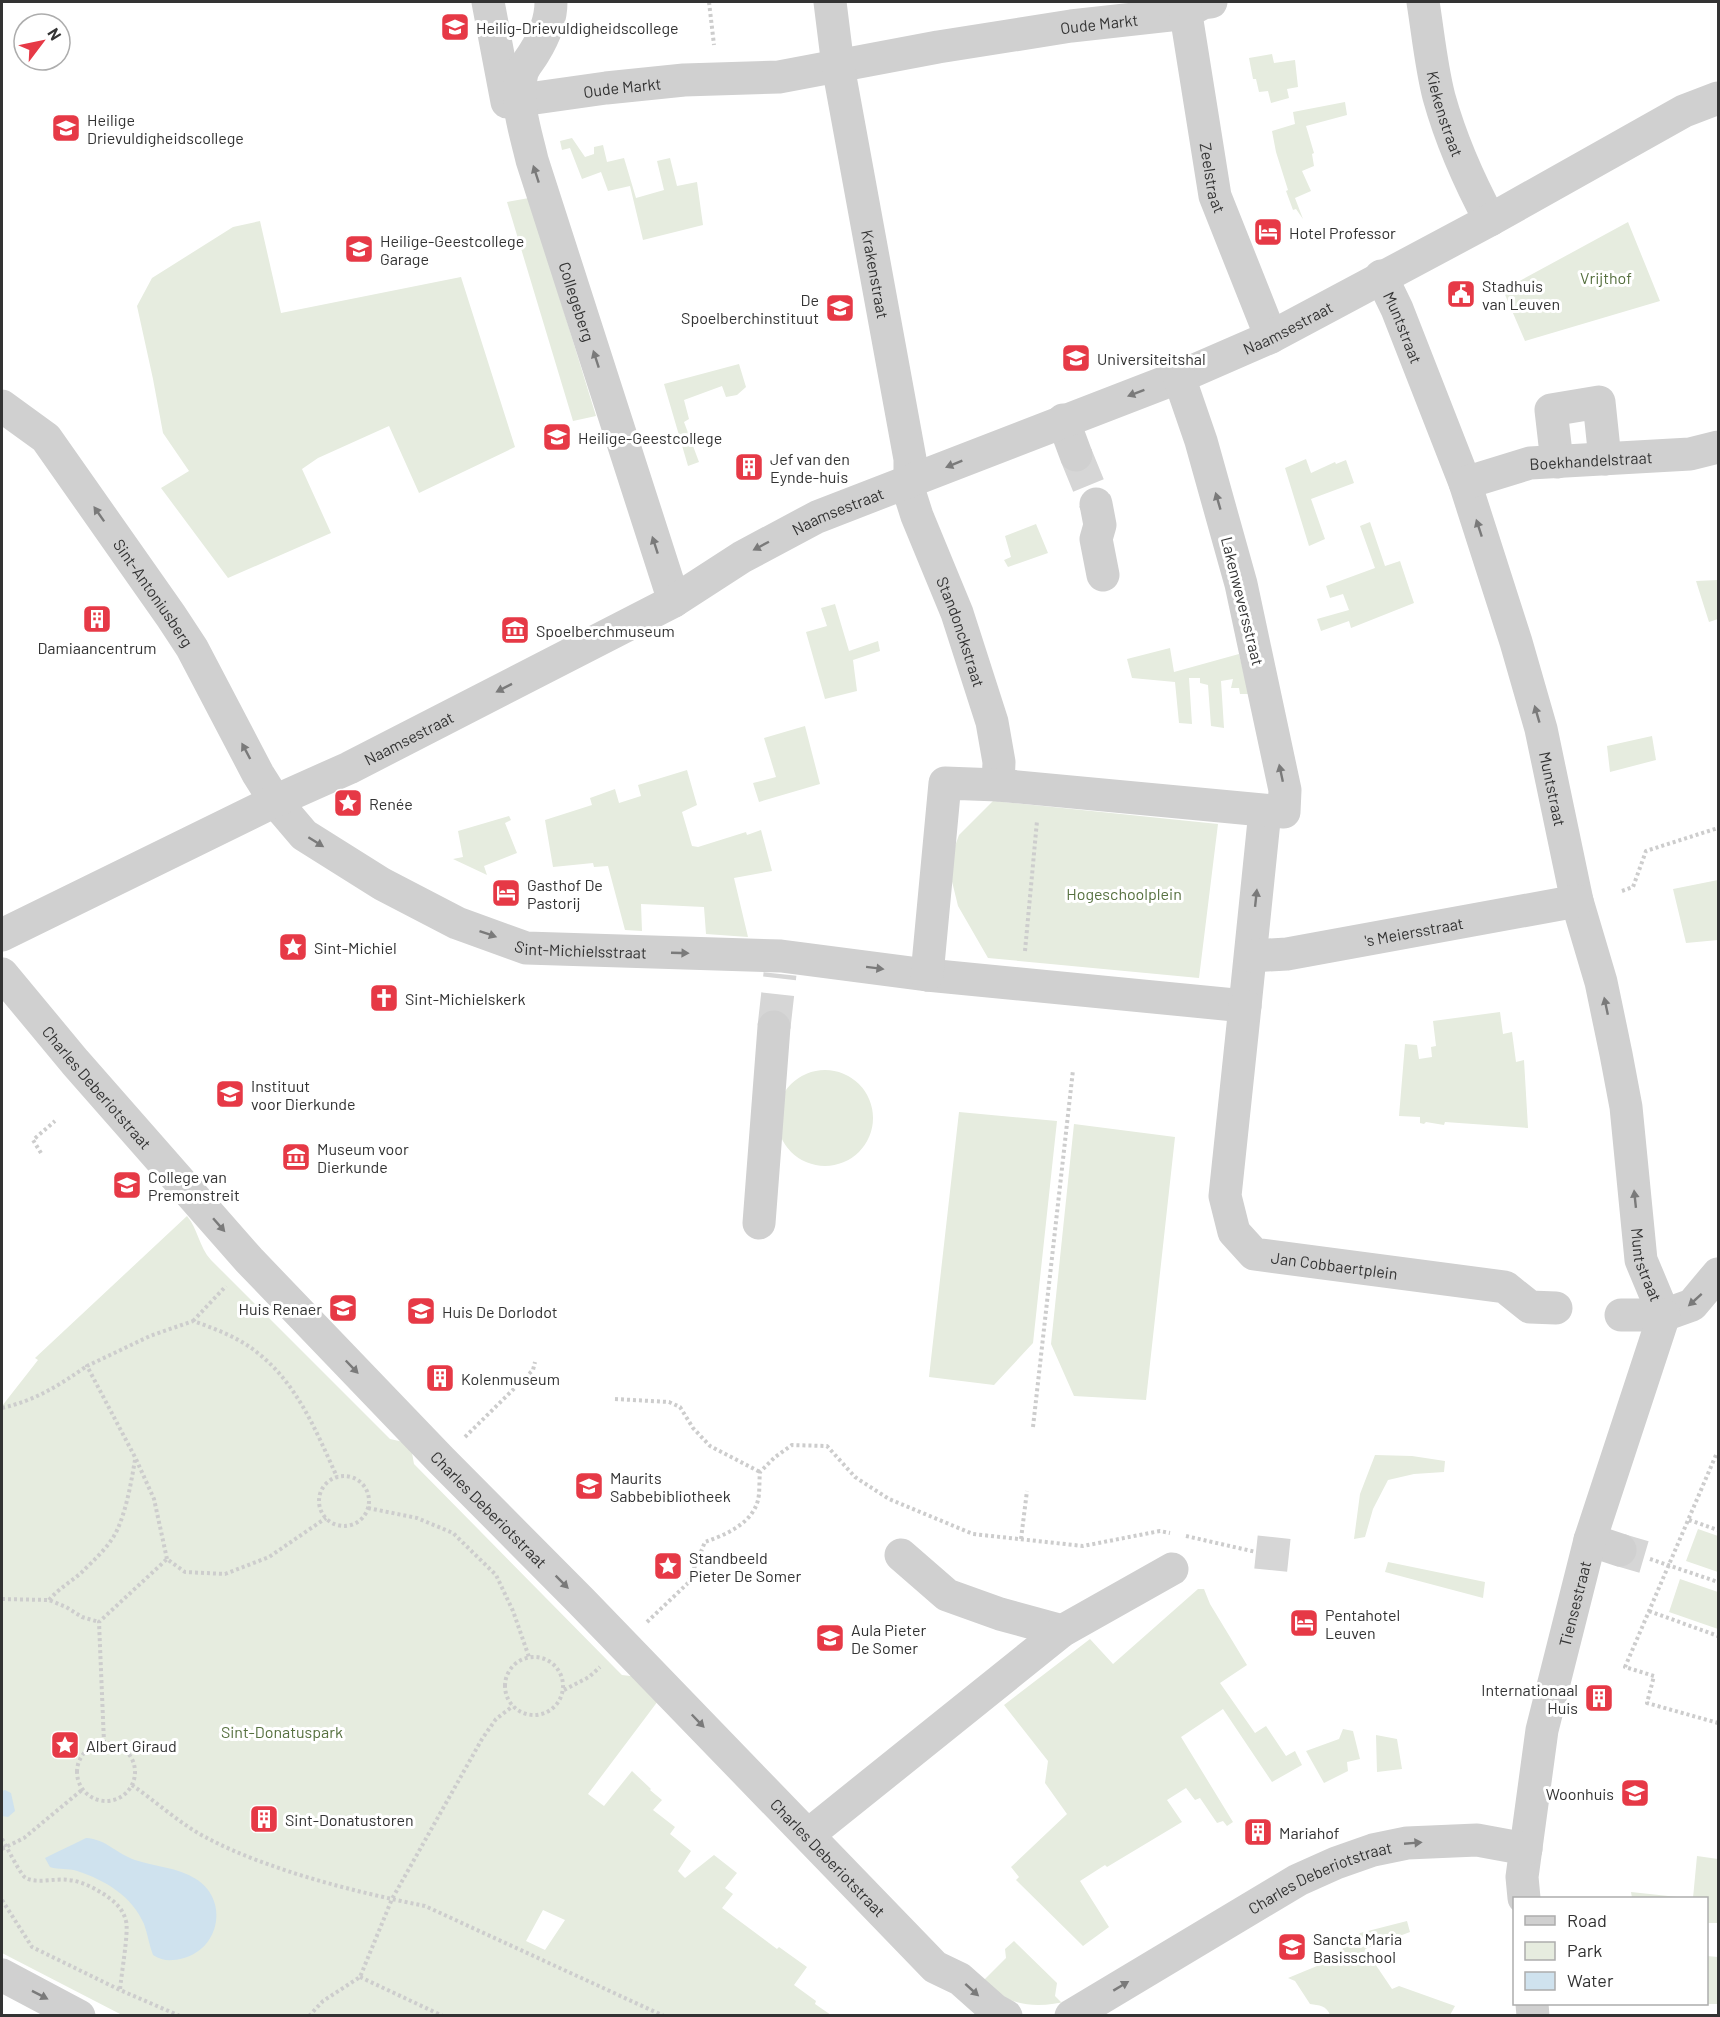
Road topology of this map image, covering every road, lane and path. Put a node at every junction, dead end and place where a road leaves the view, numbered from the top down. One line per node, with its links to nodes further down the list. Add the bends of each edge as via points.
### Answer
1 (488, 2): 10 (street, via 507,102)
2 (558, 2): 10 (street, Collegeberg, via 544,37 523,70)
3 (709, 2): 7 (path)
4 (830, 2): 8 (street)
5 (1423, 2): 11 (street, Kiekenstraat, via 1439,95 1451,136)
6 (1194, 5): 8 (street, Oude Markt); 13 (street, Zeelstraat, via 1215,196)
7 (711, 18)
8 (838, 66): 10 (street, Oude Markt, via 779,76 606,88); 21 (street, Krakenstraat)
9 (1719, 98): 11 (street, Naamsestraat, via 1684,111)
10 (520, 102): 25 (street, Collegeberg, one-way to 10, via 531,160)
11 (1490, 220): 12 (street, Naamsestraat)
12 (1381, 276): 13 (street, Naamsestraat); 22 (street, Muntstraat)
13 (1270, 337): 14 (street, Naamsestraat)
14 (1185, 374): 16 (street, Naamsestraat, one-way to 16); 28 (street, Lakenweversstraat, one-way to 14, via 1284,812 1285,790 1241,584)
15 (2, 406): 27 (street, Sint-Antoniusberg, one-way to 15, via 171,616 46,438)
16 (1063, 420): 18 (street); 21 (street, Naamsestraat, one-way to 21)
17 (1719, 447): 19 (street, Boekhandelstraat, via 1690,454)
18 (1076, 455)
19 (1605, 459): 20 (street, Boekhandelstraat); 20 (street, via 1599,402 1551,410)
20 (1557, 462): 22 (street, Boekhandelstraat, via 1530,463)
21 (911, 481): 25 (street, Naamsestraat, one-way to 25, via 817,517 742,556); 26 (street, Standonckstraat, via 910,494 917,516 957,613 992,722 999,762)
22 (1465, 483): 32 (street, Muntstraat, one-way to 22, via 1541,729)
23 (1095, 504): 24 (street, via 1101,525 1096,539)
24 (1103, 574)
25 (674, 601): 27 (street, Naamsestraat, one-way to 27, via 349,768)
26 (998, 785): 28 (street); 37 (street, via 945,783)
27 (275, 801): 33 (street, Naamsestraat); 37 (street, Sint-Michielsstraat, one-way to 37, via 304,835 382,884 457,923 526,948)
28 (1265, 811): 34 (street, one-way to 28)
29 (1038, 817): 35 (path)
30 (1719, 828): 31 (path, via 1646,851 1633,887)
31 (1622, 891)
32 (1577, 901): 34 (street, 's Meiersstraat, via 1287,954); 48 (street, Muntstraat, one-way to 32, via 1641,1260 1624,1096 1601,982)
33 (2, 935)
34 (1251, 956): 38 (street)
35 (1024, 960)
36 (2, 974): 57 (street, Charles Deberiotstraat, one-way to 57, via 249,1260)
37 (927, 975): 38 (street)
38 (1245, 1006): 46 (street, Jan Cobbaertplein, via 1225,1196 1234,1232 1254,1254 1505,1287 1530,1307)
39 (774, 1027): 43 (street)
40 (1073, 1070): 54 (path)
41 (55, 1121): 42 (path, via 33,1140)
42 (41, 1153)
43 (759, 1223)
44 (1719, 1274): 48 (street, one-way to 48, via 1692,1305)
45 (231, 1280): 49 (path)
46 (1556, 1308)
47 (1621, 1315): 48 (street)
48 (1664, 1315): 66 (street, Tiensestraat)
49 (194, 1321): 51 (path, via 150,1336); 59 (path, via 226,1333 259,1354 288,1384 308,1414)
50 (535, 1362): 57 (path, via 533,1370)
51 (87, 1366): 53 (path, via 52,1390); 56 (path)
52 (615, 1399): 58 (path, via 669,1402 680,1407 710,1446)
53 (2, 1408)
54 (1034, 1426)
55 (1716, 1455): 63 (path)
56 (136, 1459): 70 (path, via 154,1499); 75 (path, via 117,1530 98,1556)
57 (441, 1460): 89 (street, Charles Deberiotstraat, one-way to 89)
58 (760, 1472): 65 (path, via 792,1445 827,1446 855,1477 889,1498 973,1534); 78 (path, via 758,1501 747,1520 727,1534 705,1542 688,1583)
59 (337, 1477): 61 (path, via 359,1481 368,1493); 62 (path, via 320,1494)
60 (1027, 1491): 65 (path)
61 (368, 1508): 62 (path, via 360,1520 346,1526); 81 (path, via 417,1518 453,1533 496,1575)
62 (326, 1518): 70 (path, via 269,1557 225,1574 185,1572)
63 (1689, 1520): 64 (path); 71 (path)
64 (1719, 1530)
65 (1021, 1539): 67 (path, via 1083,1546 1160,1531)
66 (1590, 1540): 68 (street); 91 (street, Tiensestraat, via 1542,1730)
67 (1256, 1552)
68 (1632, 1553): 71 (path)
69 (902, 1555): 79 (street, via 947,1595)
70 (167, 1559): 77 (path)
71 (1670, 1566): 73 (path); 76 (path)
72 (1172, 1569): 79 (street)
73 (1719, 1582)
74 (2, 1599): 75 (path)
75 (49, 1600): 77 (path)
76 (1649, 1611): 80 (path); 85 (path, via 1625,1667 1654,1676 1647,1703)
77 (99, 1622): 86 (path)
78 (642, 1626)
79 (1062, 1631): 89 (street)
80 (1719, 1636)
81 (529, 1657): 83 (path, via 538,1656 554,1665 560,1672); 84 (path, via 513,1665 505,1681)
82 (601, 1666): 83 (path)
83 (563, 1690): 84 (path, via 555,1706 538,1715 520,1712)
84 (513, 1706): 95 (path, via 496,1719 482,1739)
85 (1719, 1723)
86 (104, 1743): 87 (path, via 114,1744 131,1756 135,1775); 88 (path, via 88,1750 78,1764 78,1781)
87 (132, 1785): 88 (path, via 127,1793 109,1802 99,1801); 95 (path, via 206,1838 273,1867)
88 (83, 1789): 92 (path, via 24,1838)
89 (808, 1835): 105 (street, Charles Deberiotstraat, one-way to 105, via 935,1967 960,1979)
90 (2, 1839): 92 (path)
91 (1527, 1844): 94 (street, Tiensestraat, via 1522,1877); 106 (street, Charles Deberiotstraat, one-way to 91, via 1298,1880 1336,1863 1407,1843 1477,1840)
92 (6, 1846): 93 (path); 99 (path, via 26,1878 82,1882 114,1901 122,1911 127,1922)
93 (2, 1849)
94 (1524, 1897)
95 (392, 1899): 98 (path); 104 (path, via 425,1906)
96 (2, 1900): 99 (path, via 32,1947)
97 (2, 1976): 100 (street, one-way to 100)
98 (360, 1977): 102 (path, via 323,2001); 103 (path)
99 (120, 1990): 101 (path)
100 (79, 2016)
101 (180, 2016)
102 (309, 2016)
103 (443, 2016)
104 (664, 2016)
105 (1006, 2016)
106 (1071, 2016)

